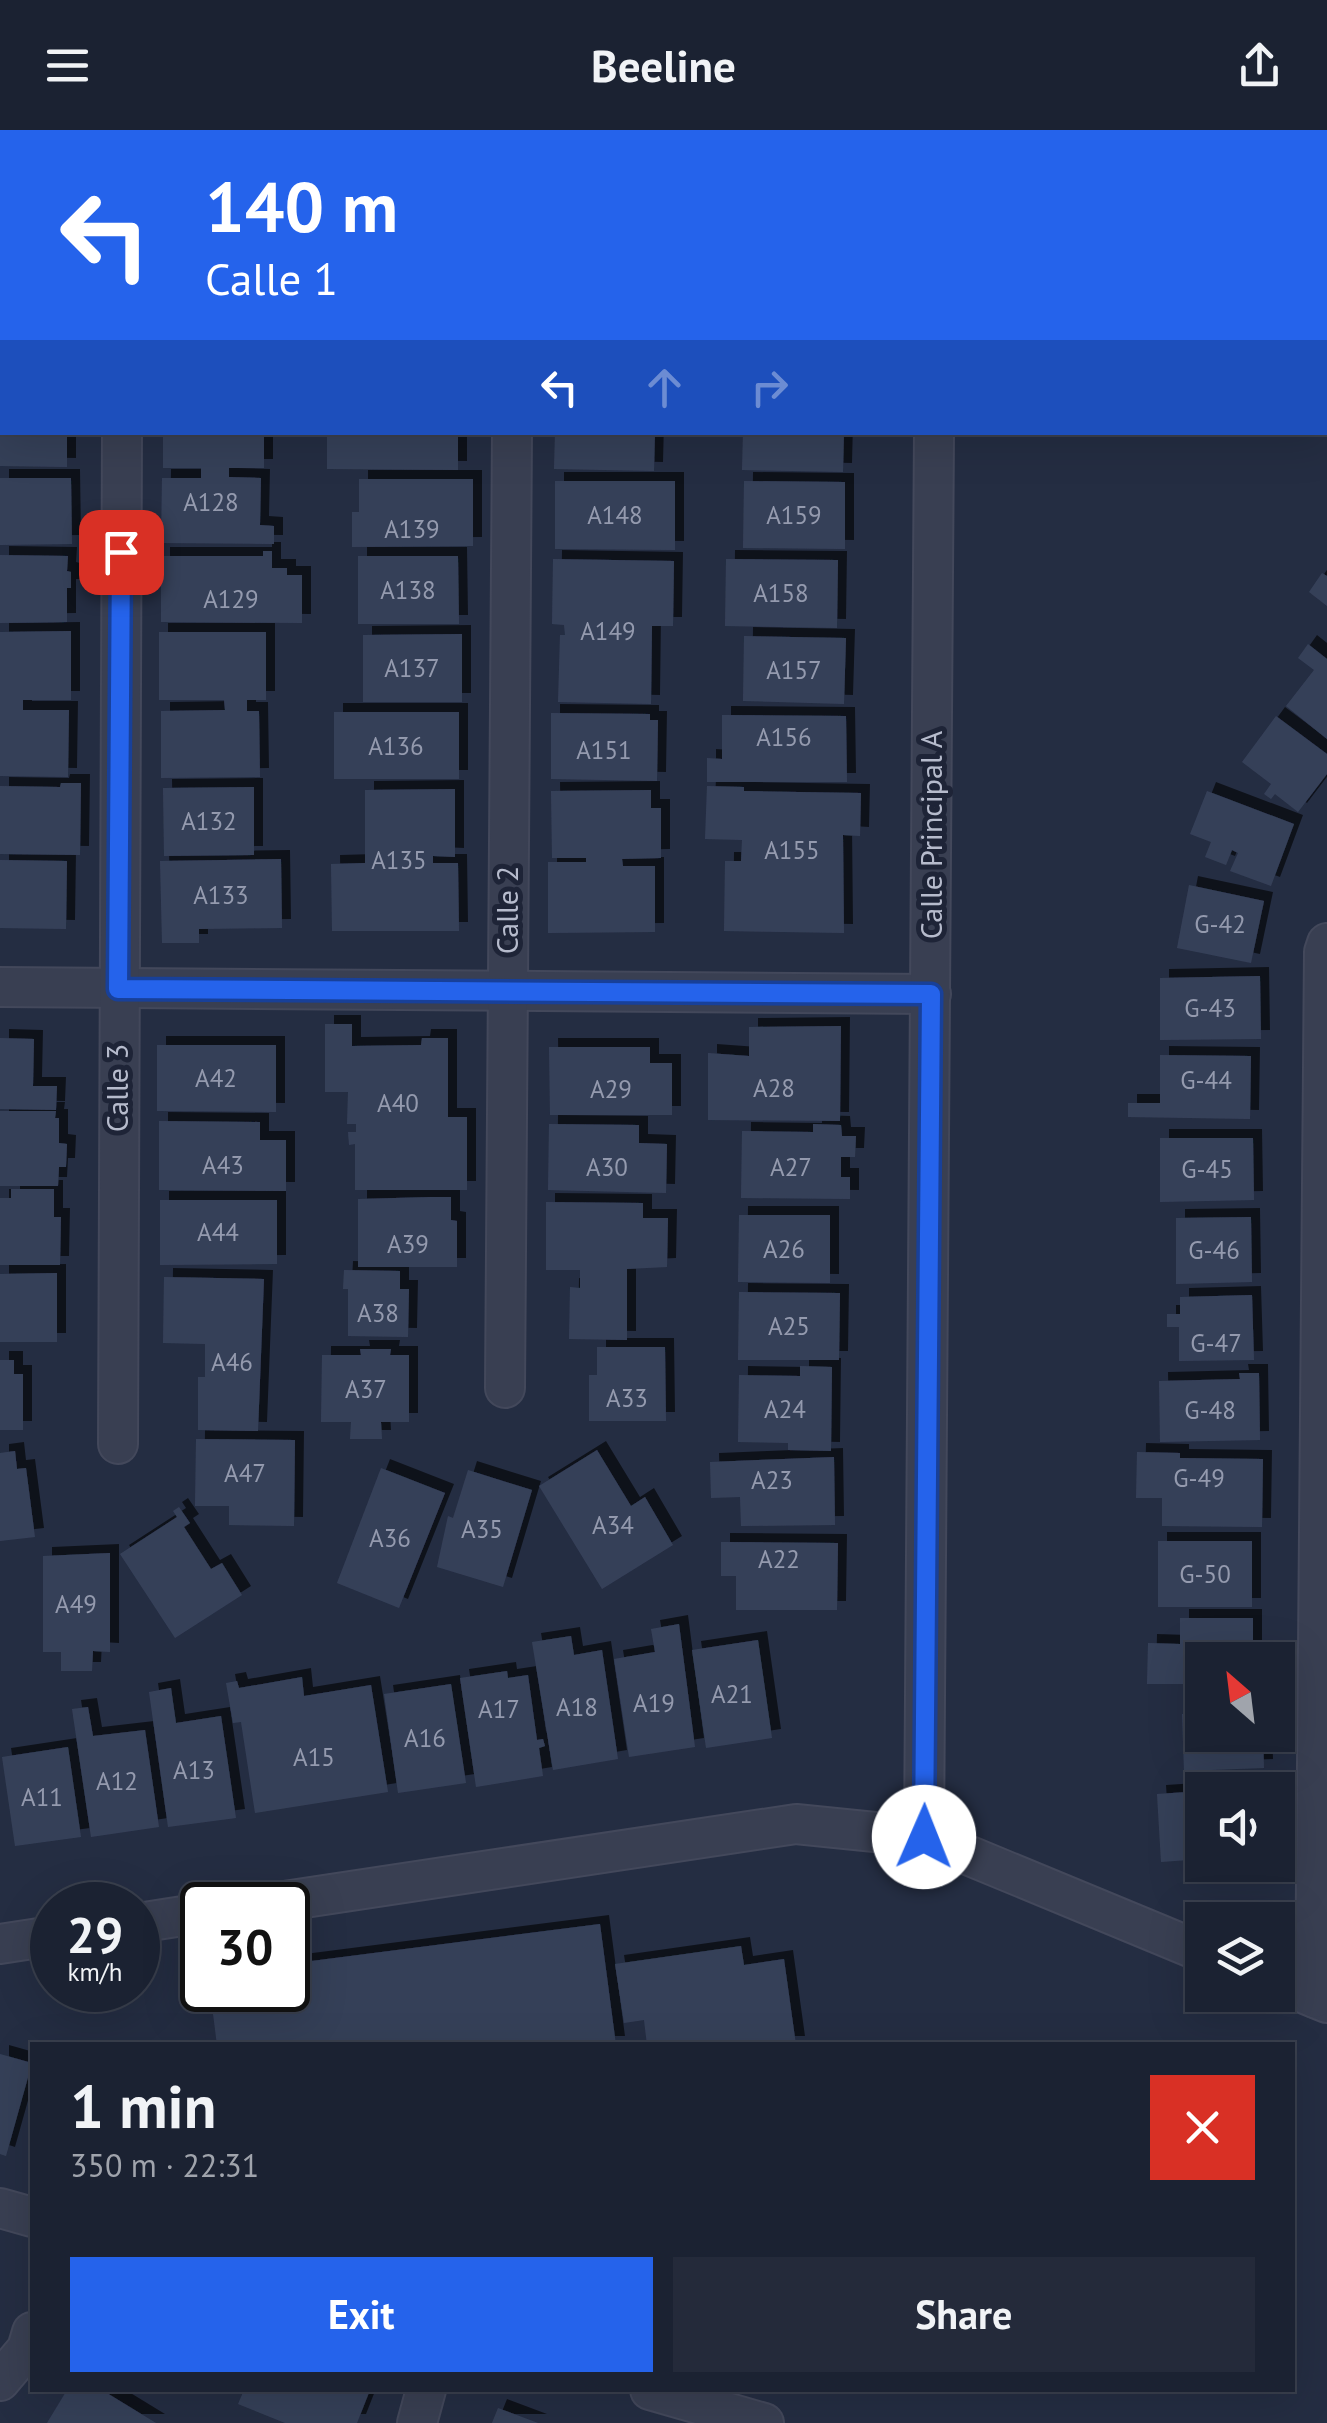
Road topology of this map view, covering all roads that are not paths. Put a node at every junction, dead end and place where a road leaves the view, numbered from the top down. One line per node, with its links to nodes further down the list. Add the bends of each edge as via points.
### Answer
1 (122, 435): 6 (street, Calle 3)
2 (512, 435): 7 (street, Calle 2)
3 (934, 435): 8 (street, Calle Principal A)
4 (1327, 942): 17 (street)
5 (0, 987): 6 (street)
6 (118, 989): 7 (street); 10 (street, Calle 3)
7 (508, 991): 8 (street); 9 (street, Calle 2)
8 (931, 994): 11 (street, Calle Principal A)
9 (506, 1388)
10 (118, 1444)
11 (924, 1837): 12 (street, via 796,1824); 15 (street)
12 (310, 1897)
13 (30, 1939): 14 (street)
14 (0, 1944)
15 (1185, 1945)
16 (1295, 1990): 17 (street)
17 (1321, 2001)
18 (0, 2208): 19 (street)
19 (30, 2217)
20 (30, 2338): 21 (street)
21 (0, 2381)
22 (425, 2392): 24 (street)
23 (657, 2392): 25 (street)
24 (417, 2423)
25 (764, 2423)

